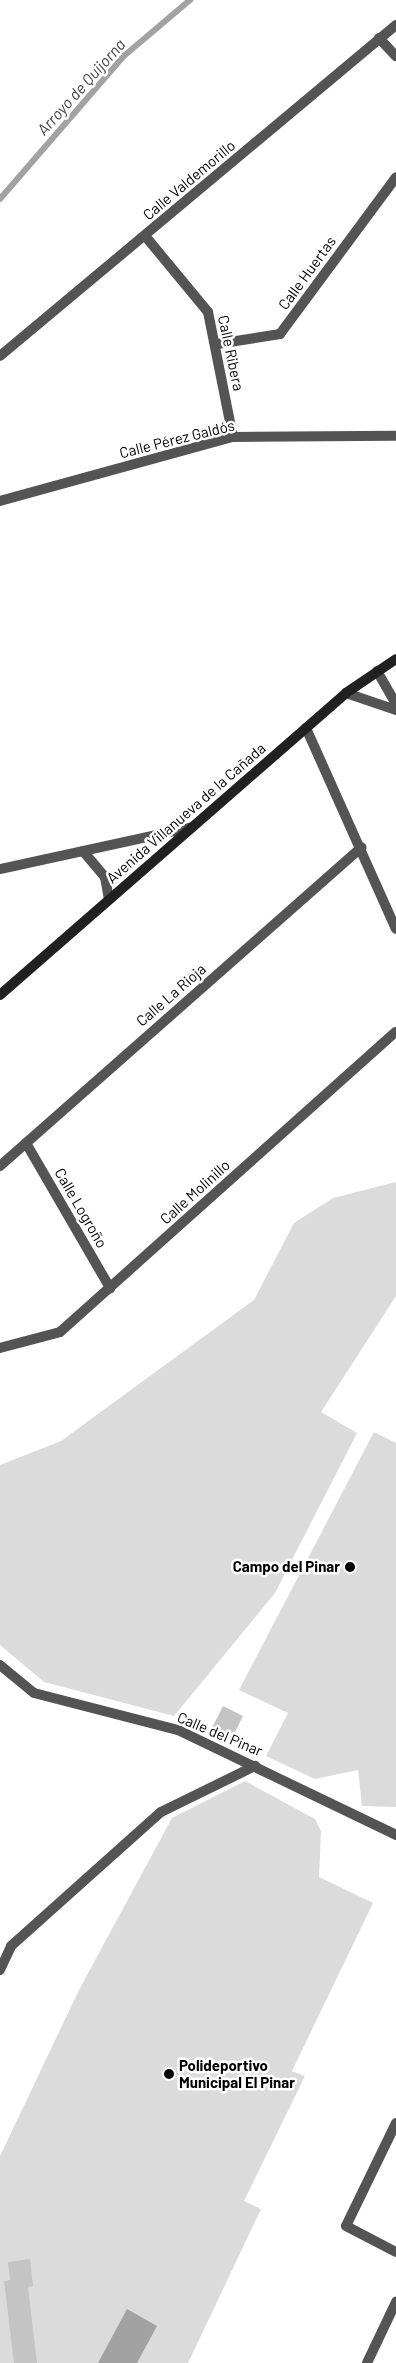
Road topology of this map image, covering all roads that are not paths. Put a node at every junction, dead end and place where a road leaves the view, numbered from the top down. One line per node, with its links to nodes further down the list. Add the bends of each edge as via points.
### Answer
1 (396, 25): 2 (street, Calle Valdemorillo)
2 (379, 38): 3 (street); 5 (street, Calle Valdemorillo)
3 (396, 56)
4 (396, 177): 6 (street, Calle Huertas, via 280,334)
5 (146, 237): 6 (street, Calle Ribera, via 208,312); 7 (street, Calle Valdemorillo)
6 (217, 344): 9 (street, Calle Ribera)
7 (0, 356)
8 (396, 436): 9 (street, Calle Pérez Galdós)
9 (233, 437): 10 (street, Calle Pérez Galdós)
10 (0, 501)
11 (396, 659): 12 (main road, Avenida Villanueva de la Cañada)
12 (377, 671): 13 (main road, Avenida Villanueva de la Cañada); 14 (street)
13 (346, 693): 15 (street); 16 (main road, Avenida Villanueva de la Cañada)
14 (396, 704)
15 (396, 710)
16 (306, 728): 17 (main road, Avenida Villanueva de la Cañada); 18 (street)
17 (192, 827): 19 (street); 21 (main road, Avenida Villanueva de la Cañada)
18 (362, 847): 22 (street); 25 (street, Calle La Rioja)
19 (83, 851): 20 (street); 21 (street, via 105,877)
20 (0, 869)
21 (109, 899): 23 (main road, Avenida Villanueva de la Cañada)
22 (396, 928)
23 (0, 995)
24 (396, 1032): 27 (street, Calle Molinillo)
25 (26, 1143): 26 (street, Calle La Rioja); 27 (street, Calle Logroño)
26 (0, 1166)
27 (110, 1288): 28 (street, Calle Molinillo, via 60,1332)
28 (0, 1348)
29 (0, 1665): 30 (street, Calle del Pinar, via 34,1693 178,1730)
30 (256, 1766): 31 (street, Calle del Pinar); 32 (street, via 161,1812 11,1946)
31 (396, 1835)
32 (0, 1970)
33 (396, 2123): 34 (street, via 346,2226)
34 (396, 2252)
35 (396, 2302): 36 (street)
36 (367, 2363)

